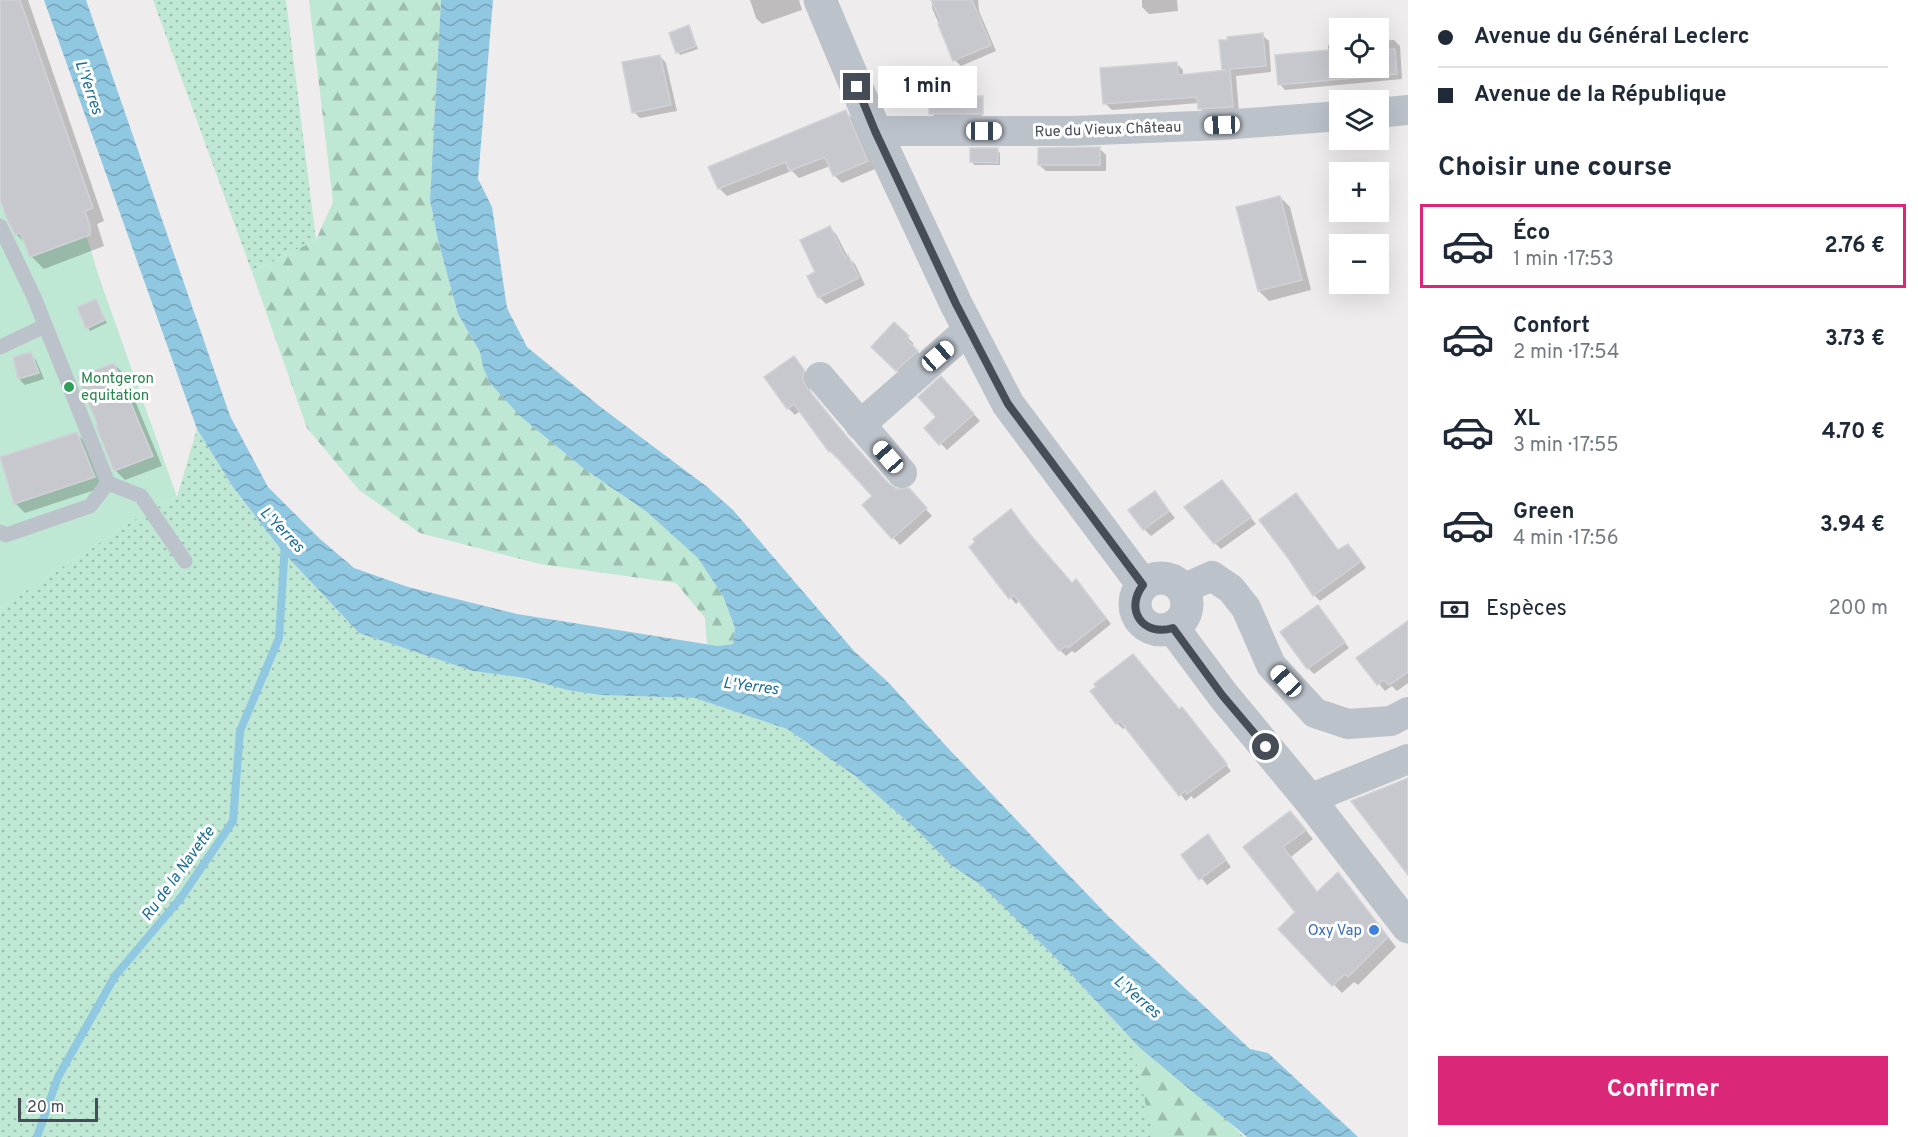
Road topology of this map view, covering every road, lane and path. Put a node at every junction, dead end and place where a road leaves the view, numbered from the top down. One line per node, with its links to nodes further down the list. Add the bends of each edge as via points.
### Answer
1 (820, 0): 5 (street)
2 (1408, 110): 3 (street)
3 (1389, 111)
4 (1329, 117): 5 (street, Rue du Vieux Château, via 1072,131)
5 (875, 131): 8 (street)
6 (0, 226): 7 (lane)
7 (45, 326): 9 (lane); 13 (lane)
8 (968, 330): 11 (street); 16 (street, via 1008,404)
9 (0, 347)
10 (820, 377): 11 (street)
11 (861, 425): 12 (street)
12 (902, 473)
13 (108, 483): 14 (lane, via 90,506 6,535); 15 (lane, via 141,496)
14 (0, 532)
15 (185, 561)
16 (1143, 585): 17 (street, via 1159,578); 18 (street, via 1135,608 1142,623 1157,630)
17 (1183, 589): 18 (street, via 1185,615); 19 (street, via 1212,576 1231,589 1246,608 1271,665 1316,713 1348,724 1391,721)
18 (1173, 628): 21 (street, via 1222,695)
19 (1408, 712)
20 (1408, 759): 21 (street)
21 (1309, 799): 22 (street)
22 (1408, 927)

